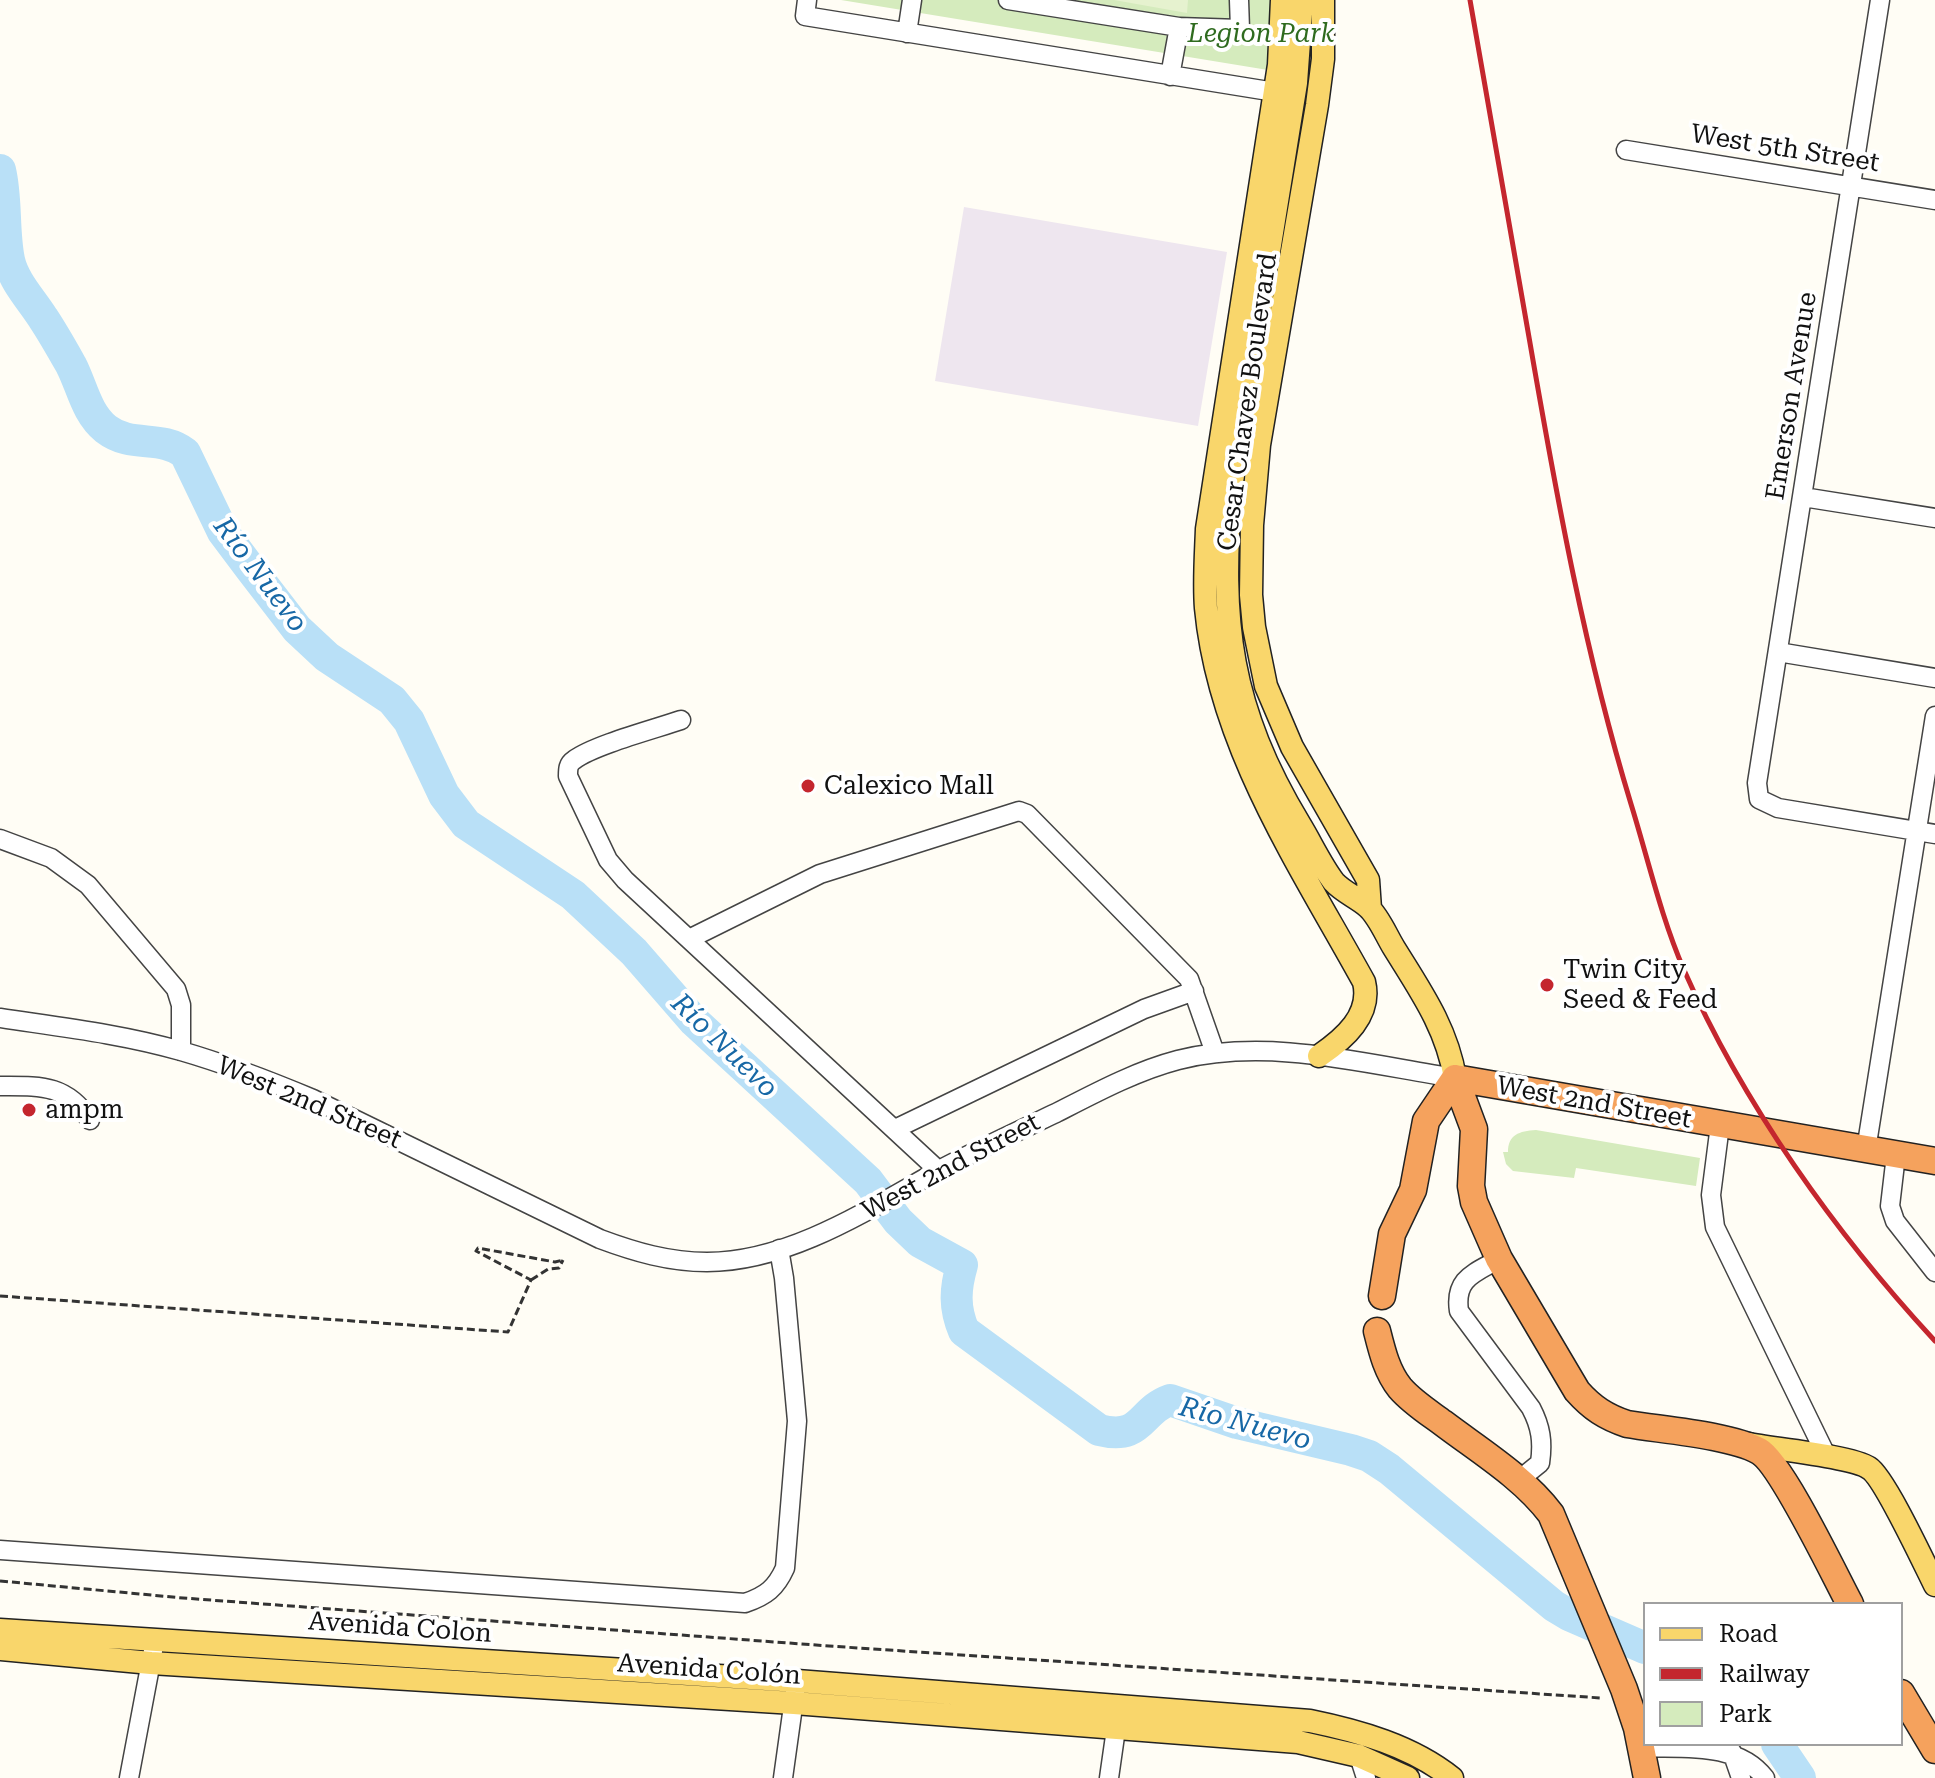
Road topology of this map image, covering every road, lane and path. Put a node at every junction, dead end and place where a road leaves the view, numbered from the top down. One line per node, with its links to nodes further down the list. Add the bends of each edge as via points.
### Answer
1 (912, 0): 10 (street)
2 (1008, 0): 9 (street)
3 (1239, 0): 9 (street, via 1240,29)
4 (1282, 0): 12 (main road)
5 (1302, 0): 24 (main road, Cesar Chavez Boulevard, via 1296,83 1231,488 1227,612 1235,669 1261,754 1335,883)
6 (1323, 0): 24 (main road, Cesar Chavez Boulevard, via 1321,74 1259,445 1251,595 1266,686 1292,747 1368,880)
7 (1880, 0): 14 (street, Emerson Avenue)
8 (806, 8): 10 (street)
9 (1179, 27): 11 (street)
10 (907, 33): 11 (street)
11 (1170, 76): 12 (street)
12 (1275, 92): 30 (main road, via 1213,483 1206,609 1221,690 1246,763 1367,993 1348,1033)
13 (1626, 150): 14 (street, West 5th Street)
14 (1851, 187): 15 (street, West 5th Street); 16 (street, Emerson Avenue)
15 (1935, 200)
16 (1803, 497): 17 (street); 18 (street, Emerson Avenue)
17 (1935, 518)
18 (1778, 652): 19 (street); 22 (street, Emerson Avenue, via 1757,783 1759,799 1778,808)
19 (1935, 678)
20 (1935, 716): 22 (street)
21 (681, 720): 25 (street, via 574,760 568,776 608,860)
22 (1926, 833): 36 (street)
23 (0, 839): 28 (street, via 51,858 88,885 176,989)
24 (1370, 909): 31 (main road, Cesar Chavez Boulevard, via 1437,1018)
25 (691, 938): 26 (street, via 820,874 1019,811 1175,964); 35 (street)
26 (1194, 991): 29 (street); 35 (street, via 1132,1014)
27 (0, 1018): 28 (street, West 2nd Street)
28 (181, 1051): 40 (street, West 2nd Street, via 313,1099 635,1252 707,1262)
29 (1215, 1053): 30 (street, West 2nd Street); 39 (street, West 2nd Street, via 1153,1068)
30 (1319, 1056): 31 (street, West 2nd Street)
31 (1455, 1078): 34 (highway, West 2nd Street); 41 (highway, Cesar Chavez Boulevard, via 1474,1129 1474,1202); 45 (highway, via 1426,1121 1413,1190 1392,1234)
32 (0, 1086): 33 (street, via 54,1089 77,1101)
33 (90, 1120)
34 (1720, 1125): 36 (highway, West 2nd Street); 48 (street, via 1711,1195 1715,1227)
35 (895, 1129): 39 (street)
36 (1866, 1150): 37 (highway, West 2nd Street)
37 (1896, 1155): 38 (highway, West 2nd Street); 42 (street, via 1890,1206 1895,1221)
38 (1935, 1161)
39 (939, 1171): 40 (street, West 2nd Street, via 846,1222)
40 (779, 1249): 50 (street, via 797,1421 785,1568 763,1597 745,1603)
41 (1499, 1259): 47 (highway, Cesar Chavez Boulevard, via 1592,1408 1627,1424); 49 (street, via 1465,1279 1458,1304 1540,1426 1540,1463)
42 (1935, 1272)
43 (531, 1280): 43 (path, via 559,1268 563,1260 476,1251); 44 (path, via 508,1332)
44 (0, 1296)
45 (1382, 1296)
46 (1377, 1331): 49 (highway, via 1389,1371 1400,1387)
47 (1742, 1444): 48 (main road); 53 (highway, Cesar Chavez Boulevard, via 1768,1458)
48 (1827, 1457): 52 (main road, via 1861,1464 1875,1473)
49 (1519, 1480): 58 (highway, via 1551,1514)
50 (0, 1550)
51 (0, 1581): 58 (path, via 829,1646)
52 (1935, 1585)
53 (1849, 1602)
54 (0, 1630): 56 (main road, Avenida Colon)
55 (0, 1649): 56 (main road)
56 (153, 1652): 57 (main road, Avenida Colon); 67 (street)
57 (795, 1692): 60 (main road, Avenida Colón); 68 (street); 72 (main road, Avenida Colón, via 1310,1721 1358,1731 1434,1764)
58 (1612, 1693): 61 (highway)
59 (1903, 1696): 64 (highway)
60 (1116, 1729): 66 (main road, Avenida Colón, via 1298,1742); 69 (street)
61 (1639, 1737): 62 (street); 73 (highway)
62 (1643, 1738)
63 (1695, 1746): 65 (street)
64 (1935, 1749)
65 (1732, 1752): 74 (street); 75 (street)
66 (1359, 1756): 70 (street); 71 (main road, Avenida Colón)
67 (129, 1778)
68 (783, 1778)
69 (1109, 1778)
70 (1366, 1778)
71 (1408, 1778)
72 (1452, 1778)
73 (1647, 1778)
74 (1741, 1778)
75 (1765, 1778)

